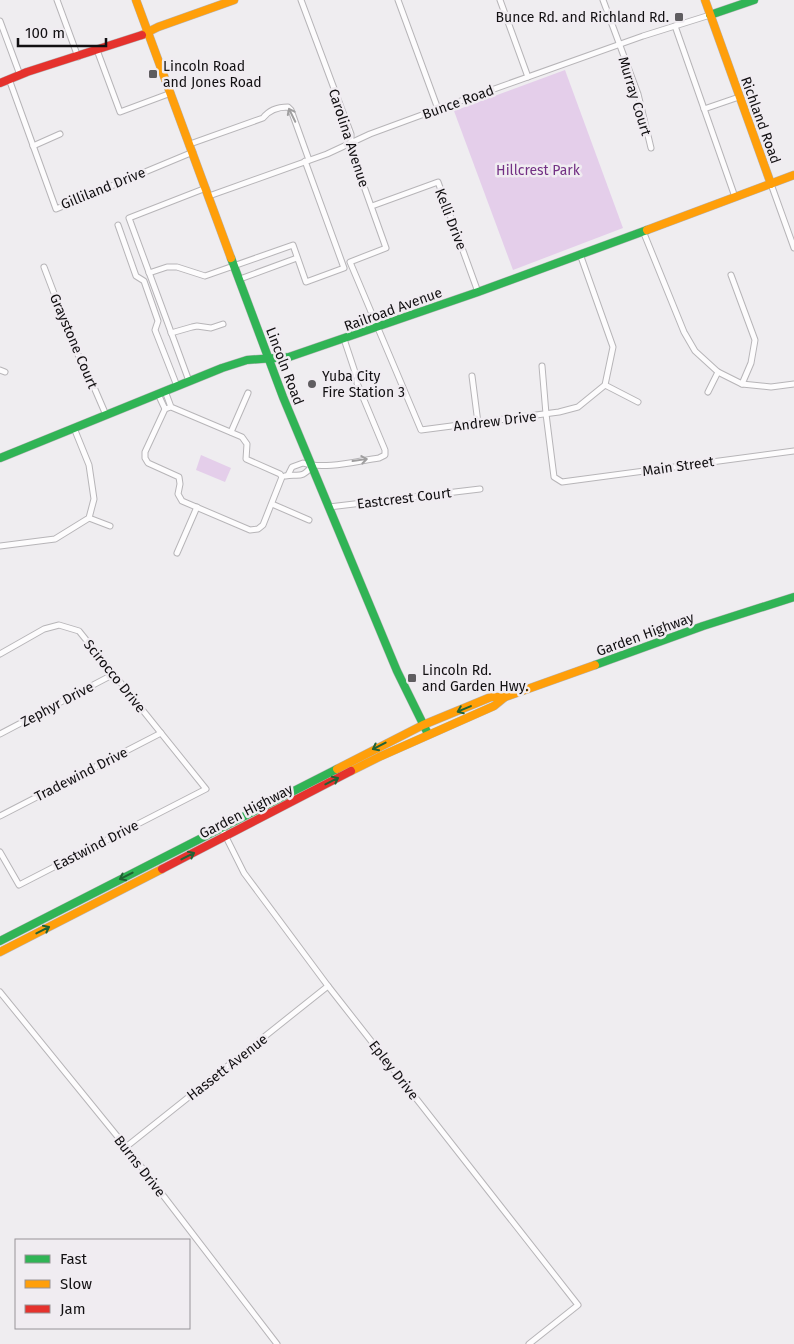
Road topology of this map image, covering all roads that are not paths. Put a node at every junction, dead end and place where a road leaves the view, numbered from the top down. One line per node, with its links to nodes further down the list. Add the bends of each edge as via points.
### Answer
1 (57, 0): 16 (street)
2 (136, 0): 13 (main road, Lincoln Road)
3 (233, 0): 13 (main road)
4 (301, 0): 26 (street, Carolina Avenue, via 351,134)
5 (398, 0): 23 (street)
6 (500, 0): 18 (street)
7 (603, 0): 14 (street, Murray Court)
8 (704, 0): 10 (main road, Richland Road)
9 (754, 0): 10 (main road)
10 (710, 15): 12 (street, Bunce Road); 22 (main road, Richland Road)
11 (0, 21): 17 (street)
12 (675, 26): 14 (street, Bunce Road); 24 (street)
13 (148, 32): 15 (main road); 21 (main road, Lincoln Road)
14 (619, 44): 18 (street, Bunce Road); 29 (street, Murray Court, via 638,94)
15 (97, 50): 16 (main road); 21 (street, via 120,112)
16 (78, 57): 17 (main road)
17 (20, 75): 19 (main road)
18 (528, 77): 23 (street, Bunce Road)
19 (9, 79): 20 (main road); 27 (street, Gilliland Drive)
20 (0, 83)
21 (171, 93): 28 (main road, Lincoln Road)
22 (739, 97): 24 (street); 32 (main road, Richland Road)
23 (438, 109): 26 (street, Bunce Road)
24 (704, 109): 35 (street)
25 (60, 134): 27 (street)
26 (351, 143): 30 (street, Bunce Road); 36 (street, Carolina Avenue)
27 (33, 146): 28 (street, Gilliland Drive, via 56,209)
28 (191, 148): 30 (street, one-way to 28, via 288,107 267,112 263,118); 33 (main road, Lincoln Road)
29 (651, 148)
30 (307, 161): 34 (street, Bunce Road); 41 (street, via 344,268 306,282)
31 (794, 175): 32 (main road, Railroad Avenue)
32 (771, 184): 35 (main road, Railroad Avenue); 39 (street, Richland Road)
33 (206, 188): 34 (main road, Lincoln Road); 45 (street, via 129,218)
34 (210, 196): 43 (main road, Lincoln Road)
35 (735, 197): 38 (main road, Railroad Avenue)
36 (372, 206): 42 (street, Carolina Avenue, via 386,248); 48 (street, Kelli Drive, via 438,182)
37 (118, 225): 60 (street, via 136,276 144,281 158,321 155,330)
38 (643, 231): 40 (main road, Railroad Avenue); 55 (street, via 684,332 695,351)
39 (794, 248)
40 (580, 254): 48 (main road, Railroad Avenue); 61 (street, via 613,347)
41 (298, 258): 43 (street, via 293,245); 47 (street)
42 (350, 262): 50 (street, Andrew Drive)
43 (235, 266): 45 (street, via 205,276 178,268); 47 (main road, Lincoln Road)
44 (44, 267): 69 (street, Graystone Court, via 76,351)
45 (149, 273): 51 (street)
46 (731, 275): 58 (street, via 755,340 751,363)
47 (240, 279): 53 (main road, Lincoln Road)
48 (478, 292): 50 (main road, Railroad Avenue)
49 (223, 324): 51 (street, via 211,328 197,326)
50 (378, 328): 52 (main road, Railroad Avenue); 70 (street, Andrew Drive, via 421,430)
51 (171, 334): 57 (street)
52 (344, 339): 53 (main road, Railroad Avenue, via 289,357); 75 (street, one-way to 52, via 385,455)
53 (268, 358): 57 (main road, Railroad Avenue, via 234,363); 75 (main road, Lincoln Road)
54 (542, 366): 68 (street)
55 (718, 372): 58 (street); 63 (street)
56 (472, 376): 70 (street)
57 (189, 381): 60 (main road, Railroad Avenue)
58 (742, 384): 59 (street, via 771,387)
59 (794, 384)
60 (177, 386): 62 (main road, Railroad Avenue)
61 (606, 386): 65 (street); 68 (street, Andrew Drive, via 578,407)
62 (162, 392): 66 (street); 67 (street); 69 (main road, Railroad Avenue)
63 (708, 392)
64 (248, 393): 72 (street)
65 (638, 402)
66 (171, 407): 67 (street); 72 (street)
67 (165, 409): 79 (street, via 145,458 148,463 179,478 179,498)
68 (546, 414): 70 (street, Andrew Drive); 73 (street, Main Street, via 554,477 562,482)
69 (106, 416): 71 (main road, Railroad Avenue)
70 (478, 423)
71 (74, 428): 74 (main road, Railroad Avenue); 81 (street, via 89,465 94,499)
72 (231, 432): 76 (street, via 245,440 246,459)
73 (794, 451)
74 (0, 458)
75 (312, 466): 76 (street, via 306,473); 76 (street, via 303,463 292,467); 80 (main road, Lincoln Road)
76 (285, 476): 78 (street)
77 (480, 489): 80 (street, Eastcrest Court)
78 (272, 504): 79 (street, via 263,525 255,530); 82 (street)
79 (197, 507): 85 (street)
80 (329, 507): 90 (main road, Lincoln Road)
81 (89, 518): 83 (street); 84 (street, via 55,539)
82 (309, 520)
83 (110, 526)
84 (0, 546)
85 (177, 553)
86 (794, 597): 89 (main road, Garden Highway)
87 (0, 654): 88 (street, Scirocco Drive, via 44,629 59,625 79,631)
88 (114, 674): 91 (street, Scirocco Drive); 92 (street, Zephyr Drive)
89 (505, 697): 90 (main road, Garden Highway, one-way to 90, via 492,697); 93 (main road, Garden Highway, via 494,706)
90 (423, 725): 93 (main road, Lincoln Road); 96 (main road, Garden Highway, one-way to 96)
91 (161, 733): 94 (street, Scirocco Drive); 95 (street, Tradewind Drive)
92 (0, 734)
93 (428, 734): 97 (main road, Garden Highway, one-way to 93)
94 (206, 789): 98 (street, Eastwind Drive, via 18,884)
95 (0, 816)
96 (221, 827): 97 (street, Epley Drive); 99 (main road, Garden Highway, one-way to 99)
97 (226, 836): 100 (main road, Garden Highway, one-way to 97); 101 (street, Epley Drive, via 244,873)
98 (0, 852)
99 (0, 941)
100 (0, 952)
101 (328, 986): 103 (street, Hassett Avenue); 105 (street, Epley Drive, via 578,1305)
102 (0, 992): 103 (street, Burns Drive)
103 (126, 1147): 104 (street, Burns Drive)
104 (277, 1344)
105 (529, 1344)

